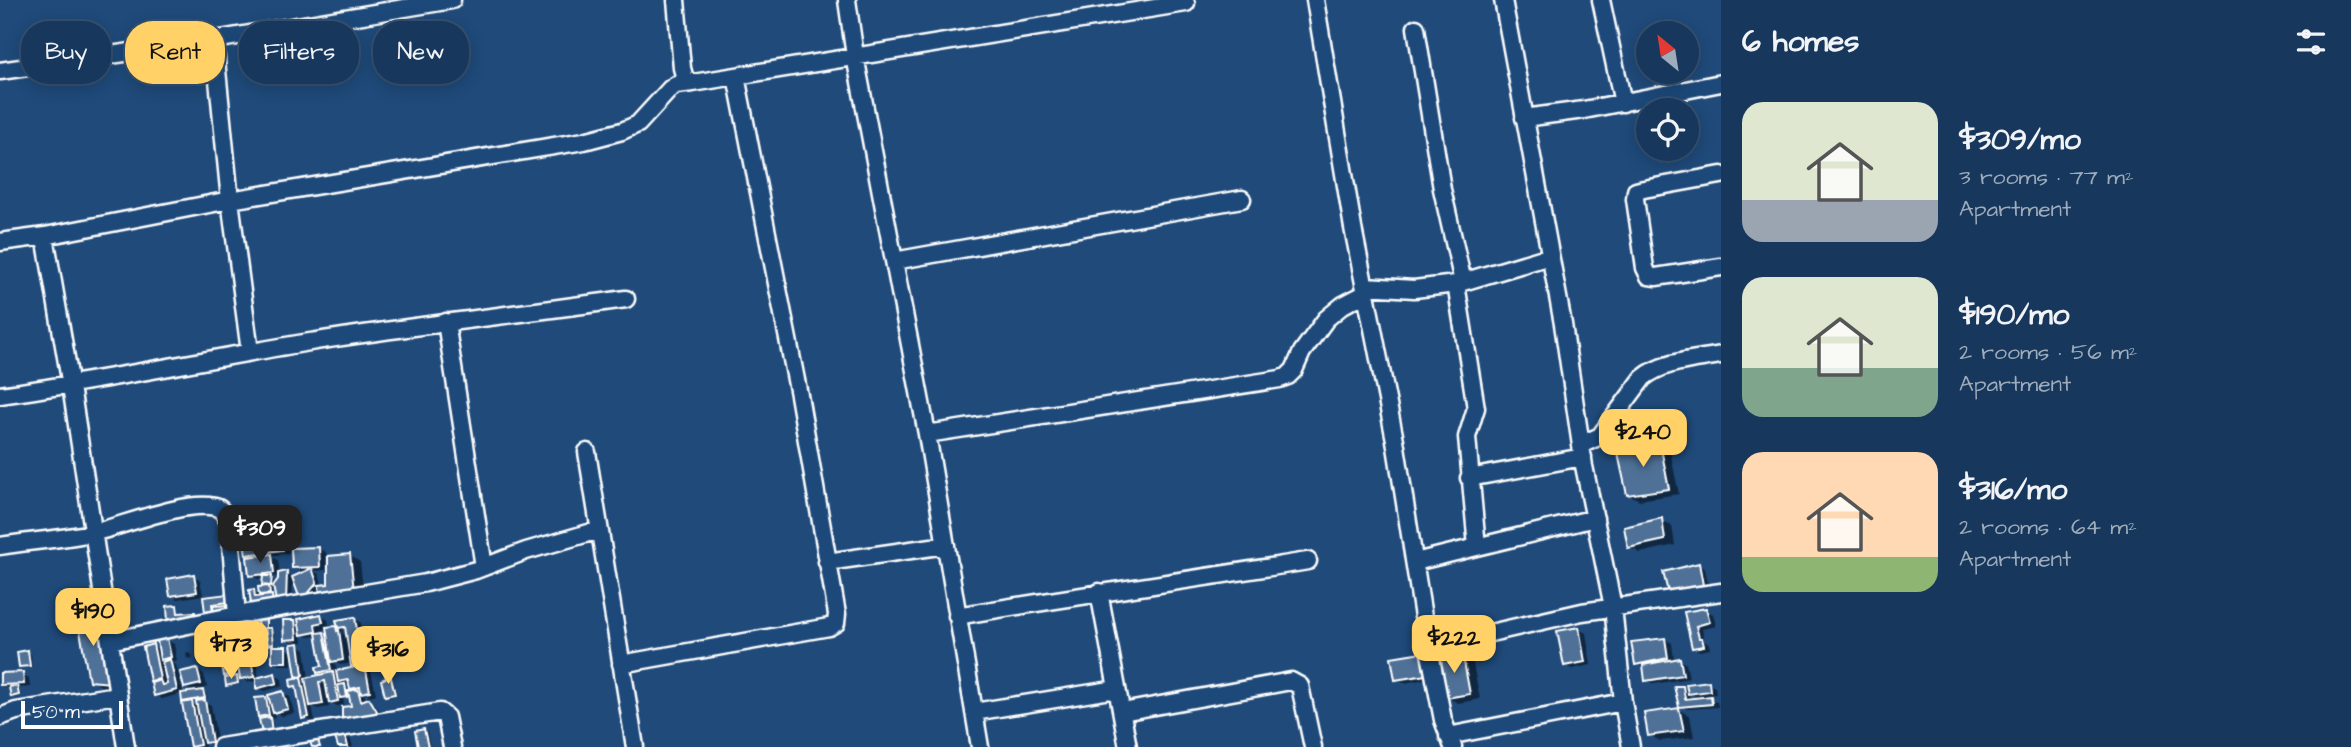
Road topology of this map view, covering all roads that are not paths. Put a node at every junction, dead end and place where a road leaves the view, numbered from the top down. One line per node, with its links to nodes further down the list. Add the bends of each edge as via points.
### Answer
1 (453, 0): 9 (street)
2 (676, 0): 14 (street, via 682,68 685,79)
3 (847, 0): 11 (street)
4 (1315, 0): 28 (street)
5 (1503, 0): 18 (street)
6 (1601, 0): 17 (street)
7 (1186, 4): 11 (street)
8 (1416, 27): 27 (street)
9 (225, 38)
10 (125, 53): 12 (street)
11 (855, 56): 13 (street); 25 (street)
12 (0, 71)
13 (736, 76): 14 (street); 46 (street)
14 (693, 83): 20 (street, via 670,89 638,124 584,141)
15 (1721, 83): 17 (street)
16 (218, 84): 20 (street)
17 (1623, 103): 18 (street)
18 (1524, 118): 24 (street)
19 (1721, 175): 26 (street, via 1644,188 1636,191 1634,199 1649,276)
20 (230, 200): 22 (street); 31 (street)
21 (1242, 200): 25 (street)
22 (46, 236): 23 (street); 33 (street)
23 (0, 242)
24 (1550, 256): 27 (street); 36 (street)
25 (894, 261): 35 (street)
26 (1721, 267)
27 (1460, 283): 28 (street); 38 (street, via 1475,408 1466,437)
28 (1365, 289): 35 (street, via 1326,319 1294,370 1280,379); 47 (street)
29 (626, 299): 30 (street)
30 (446, 322): 31 (street); 48 (street)
31 (250, 352): 33 (street)
32 (1721, 355): 36 (street, via 1651,372 1600,436)
33 (71, 386): 34 (street); 41 (street)
34 (0, 395)
35 (927, 435): 42 (street)
36 (1582, 451): 38 (street); 39 (street)
37 (587, 452): 40 (street)
38 (1469, 478): 44 (street)
39 (1595, 518): 44 (street); 51 (street)
40 (599, 530): 48 (street); 56 (street)
41 (92, 533): 43 (street); 52 (street, via 159,514 217,507 229,522); 54 (street)
42 (946, 545): 46 (street); 53 (street)
43 (0, 546)
44 (1477, 547): 47 (street)
45 (1308, 561): 49 (street)
46 (827, 562): 56 (street, via 837,614 830,627)
47 (1415, 562): 55 (street)
48 (484, 567): 52 (street, via 426,583)
49 (1099, 592): 53 (street); 57 (street)
50 (1721, 592): 51 (street)
51 (1613, 607): 55 (street); 59 (street)
52 (237, 615): 54 (street)
53 (957, 616): 60 (street)
54 (110, 641): 58 (street)
55 (1429, 647): 63 (street)
56 (621, 664): 67 (street)
57 (1117, 689): 60 (street); 61 (street)
58 (117, 695): 62 (street); 64 (street)
59 (1623, 702): 63 (street); 71 (street)
60 (974, 712): 68 (street)
61 (1122, 712): 69 (street); 70 (street, via 1291,681 1300,686 1304,698)
62 (0, 717)
63 (1450, 741)
64 (126, 747)
65 (221, 747): 66 (street, via 440,712 446,717)
66 (452, 747)
67 (635, 747)
68 (980, 747)
69 (1128, 747)
70 (1313, 747)
71 (1631, 747)

